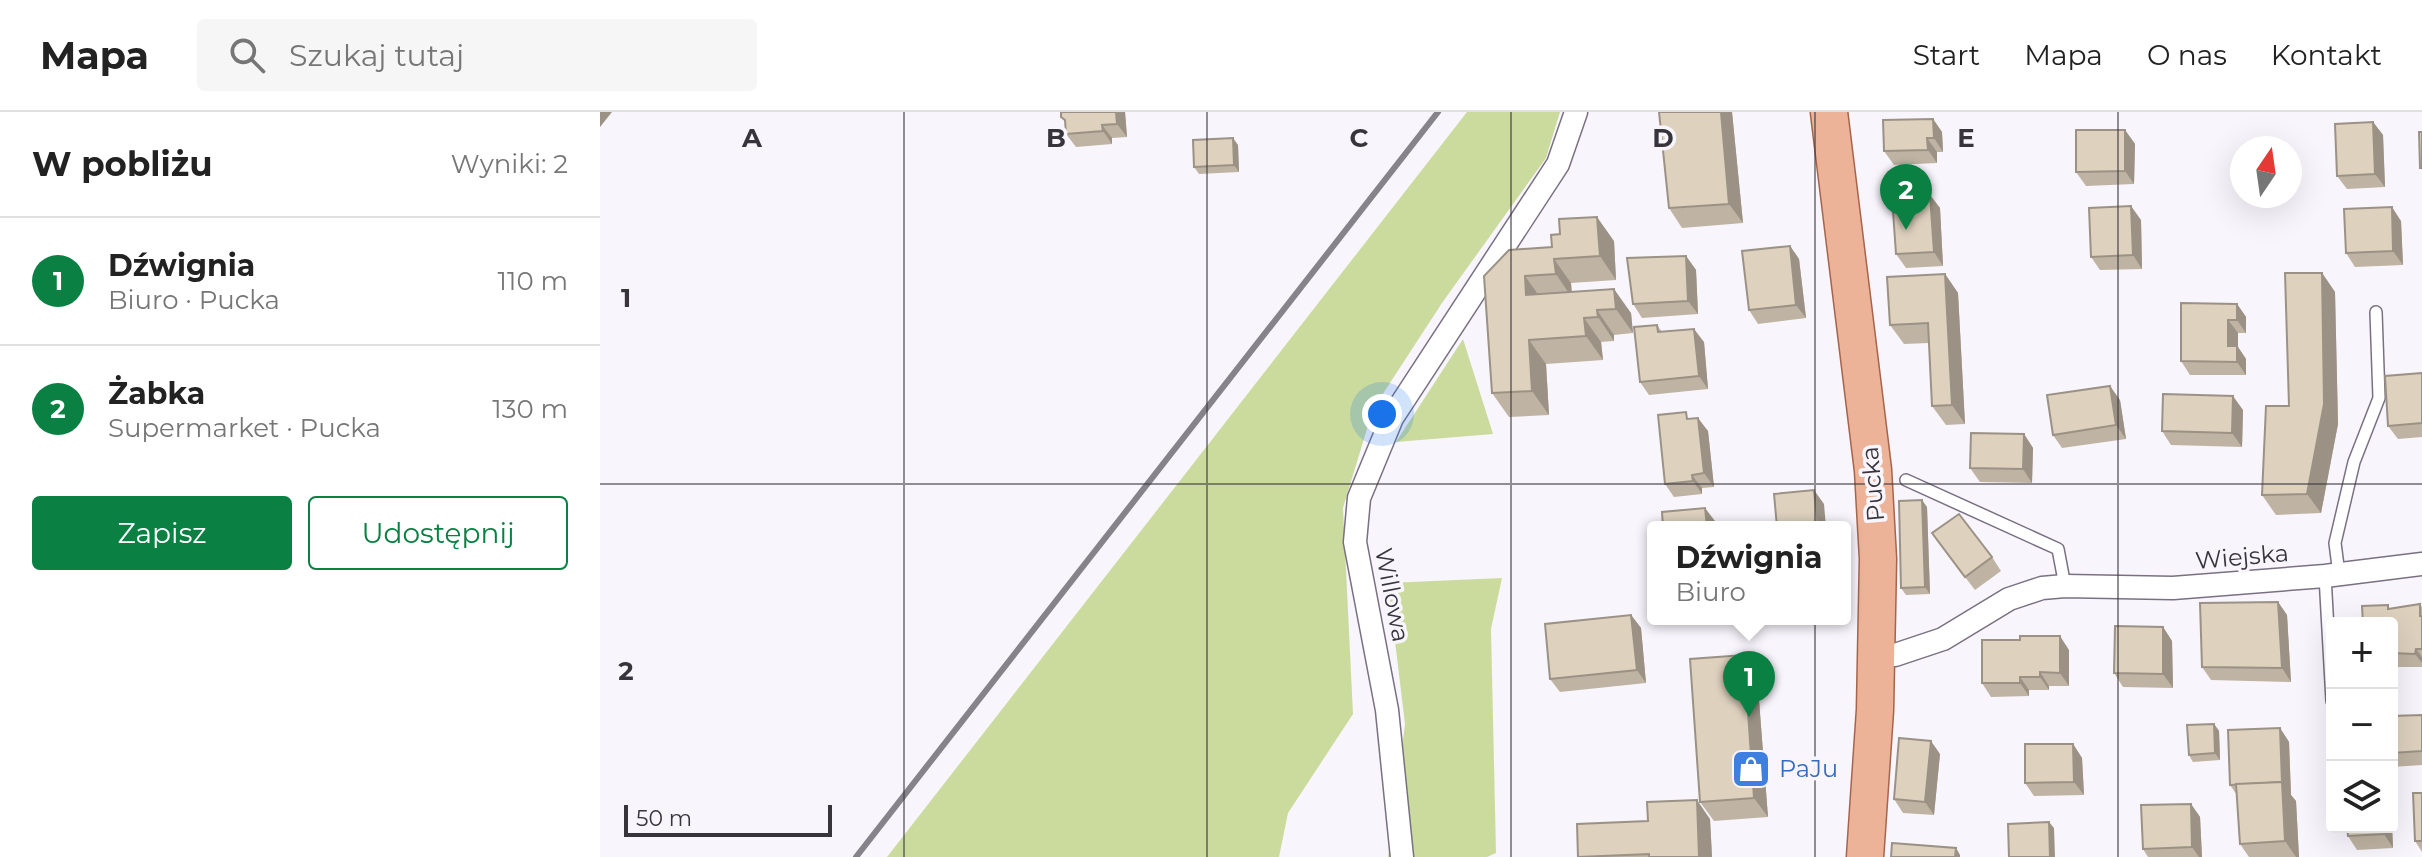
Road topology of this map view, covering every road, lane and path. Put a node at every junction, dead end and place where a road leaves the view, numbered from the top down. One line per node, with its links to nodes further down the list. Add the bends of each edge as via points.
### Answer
1 (1576, 112): 10 (street, Willowa, via 1558,164 1392,418 1359,498 1355,542 1387,710)
2 (1829, 112): 8 (main road, Pucka, via 1873,470)
3 (2376, 312): 6 (lane, via 2379,398 2354,462)
4 (1906, 480): 7 (lane, via 2058,549)
5 (2422, 564): 6 (street, Wiejska)
6 (2332, 575): 7 (street, Wiejska, via 2173,588); 9 (lane)
7 (2065, 586): 8 (street, Wiejska, via 2009,599 1918,649)
8 (1876, 656): 11 (main road, Pucka)
9 (2332, 689)
10 (1402, 857)
11 (1865, 857)

